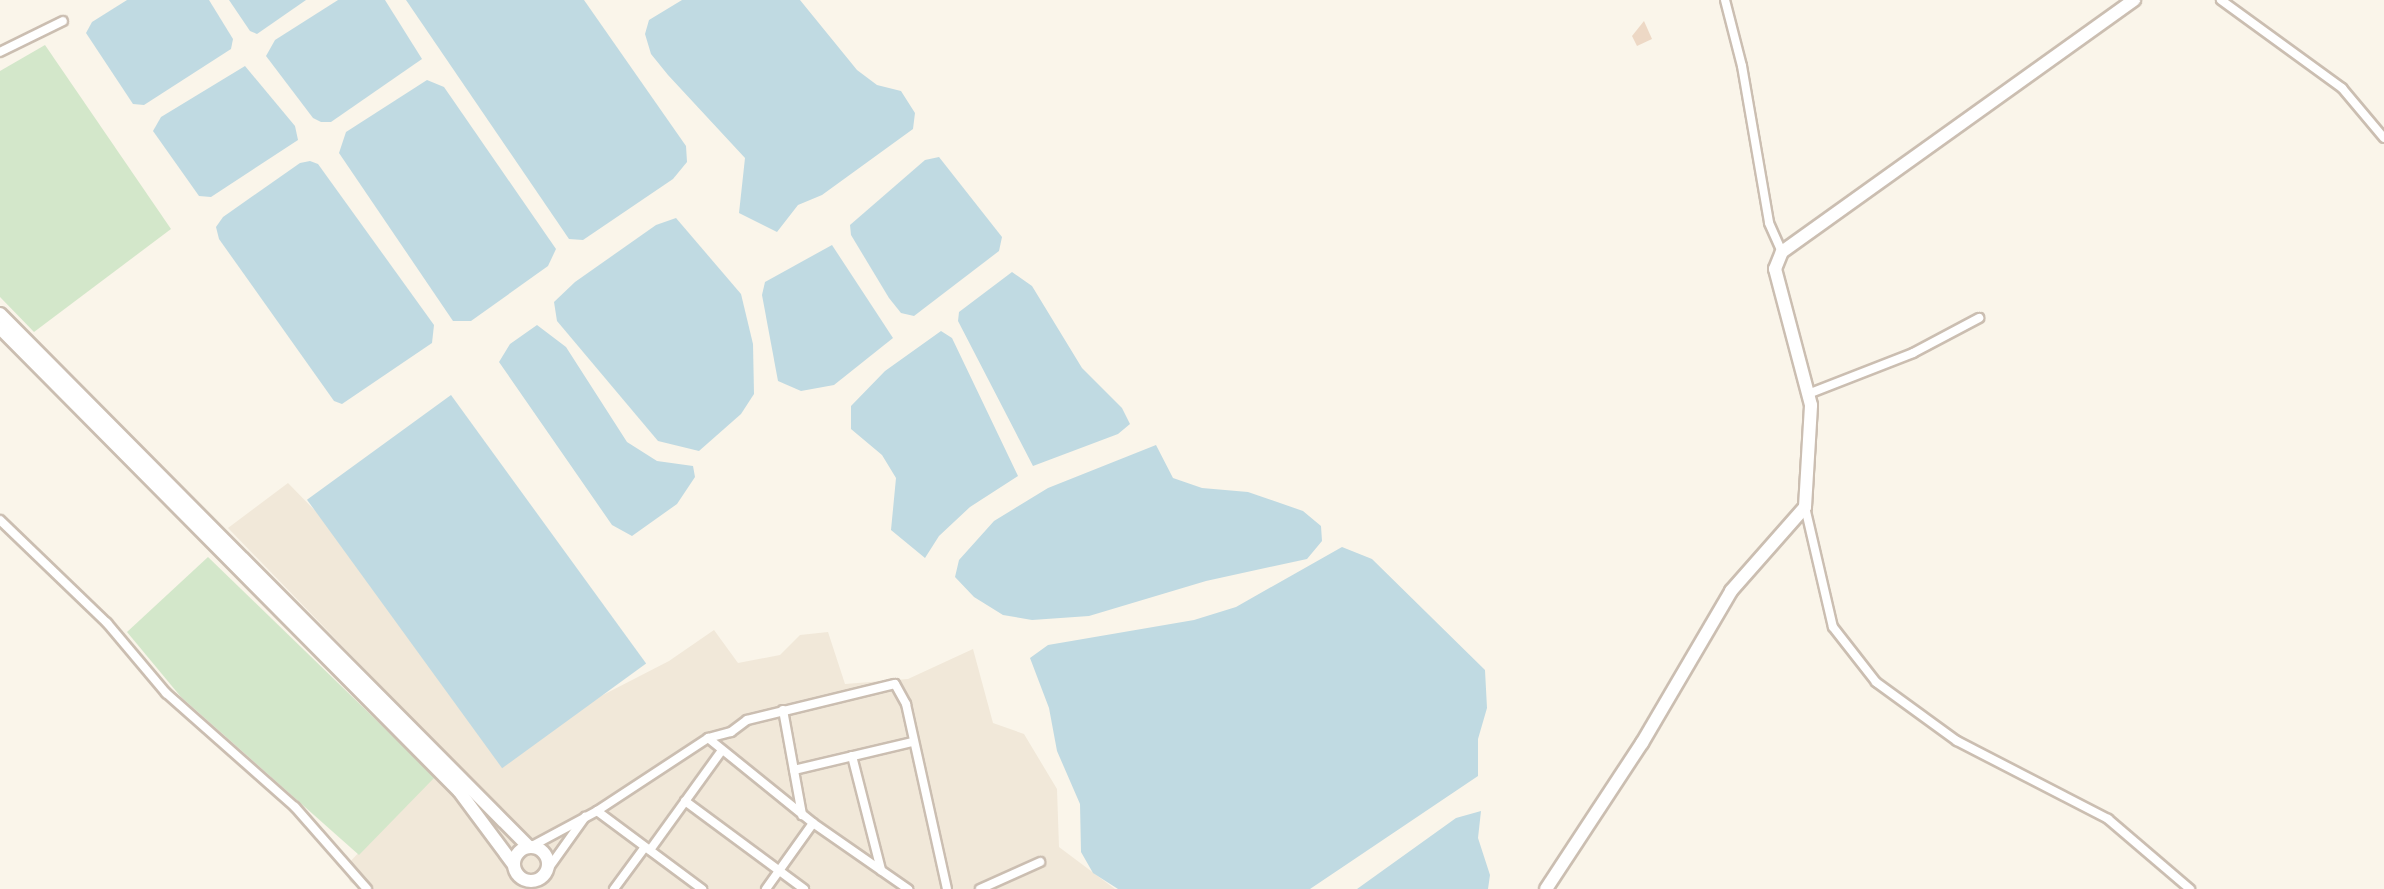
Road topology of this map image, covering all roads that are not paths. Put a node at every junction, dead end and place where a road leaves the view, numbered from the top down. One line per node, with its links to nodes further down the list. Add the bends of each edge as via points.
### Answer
1 (1725, 0): 7 (street, via 1742,66 1769,223)
2 (2134, 0): 7 (street)
3 (2221, 0): 6 (street, via 2342,88)
4 (63, 21): 5 (street)
5 (0, 51)
6 (2384, 138)
7 (1782, 252): 11 (street, via 1775,269)
8 (0, 314): 25 (street)
9 (1979, 318): 11 (street, via 1913,352)
10 (0, 328): 28 (street, via 459,791)
11 (1808, 394): 12 (street)
12 (1805, 507): 42 (street, via 1731,591 1642,743); 43 (street, via 1833,627 1876,682 1966,746 2108,819)
13 (0, 520): 34 (street, via 107,623 166,693 295,807)
14 (783, 710): 15 (street); 16 (street, via 895,684 906,704); 19 (street)
15 (708, 738): 17 (street); 21 (street)
16 (912, 742): 18 (street); 40 (street)
17 (722, 750): 20 (street); 22 (street)
18 (852, 756): 19 (street); 31 (street)
19 (794, 770): 22 (street)
20 (685, 801): 26 (street); 30 (street)
21 (597, 811): 23 (street); 26 (street)
22 (802, 815): 24 (street)
23 (585, 817): 25 (street); 29 (street)
24 (813, 823): 30 (street); 31 (street)
25 (530, 847): 28 (street, via 517,854); 29 (street, via 546,854)
26 (648, 849): 33 (street); 35 (street)
27 (1040, 862): 41 (street)
28 (514, 865): 32 (street, via 519,876)
29 (548, 869): 32 (street)
30 (780, 870): 37 (street); 38 (street)
31 (881, 870): 39 (street)
32 (531, 885)
33 (691, 886): 36 (street)
34 (367, 889)
35 (614, 889)
36 (702, 889)
37 (766, 889)
38 (804, 889)
39 (908, 889)
40 (946, 889)
41 (980, 889)
42 (1546, 889)
43 (2190, 889)

